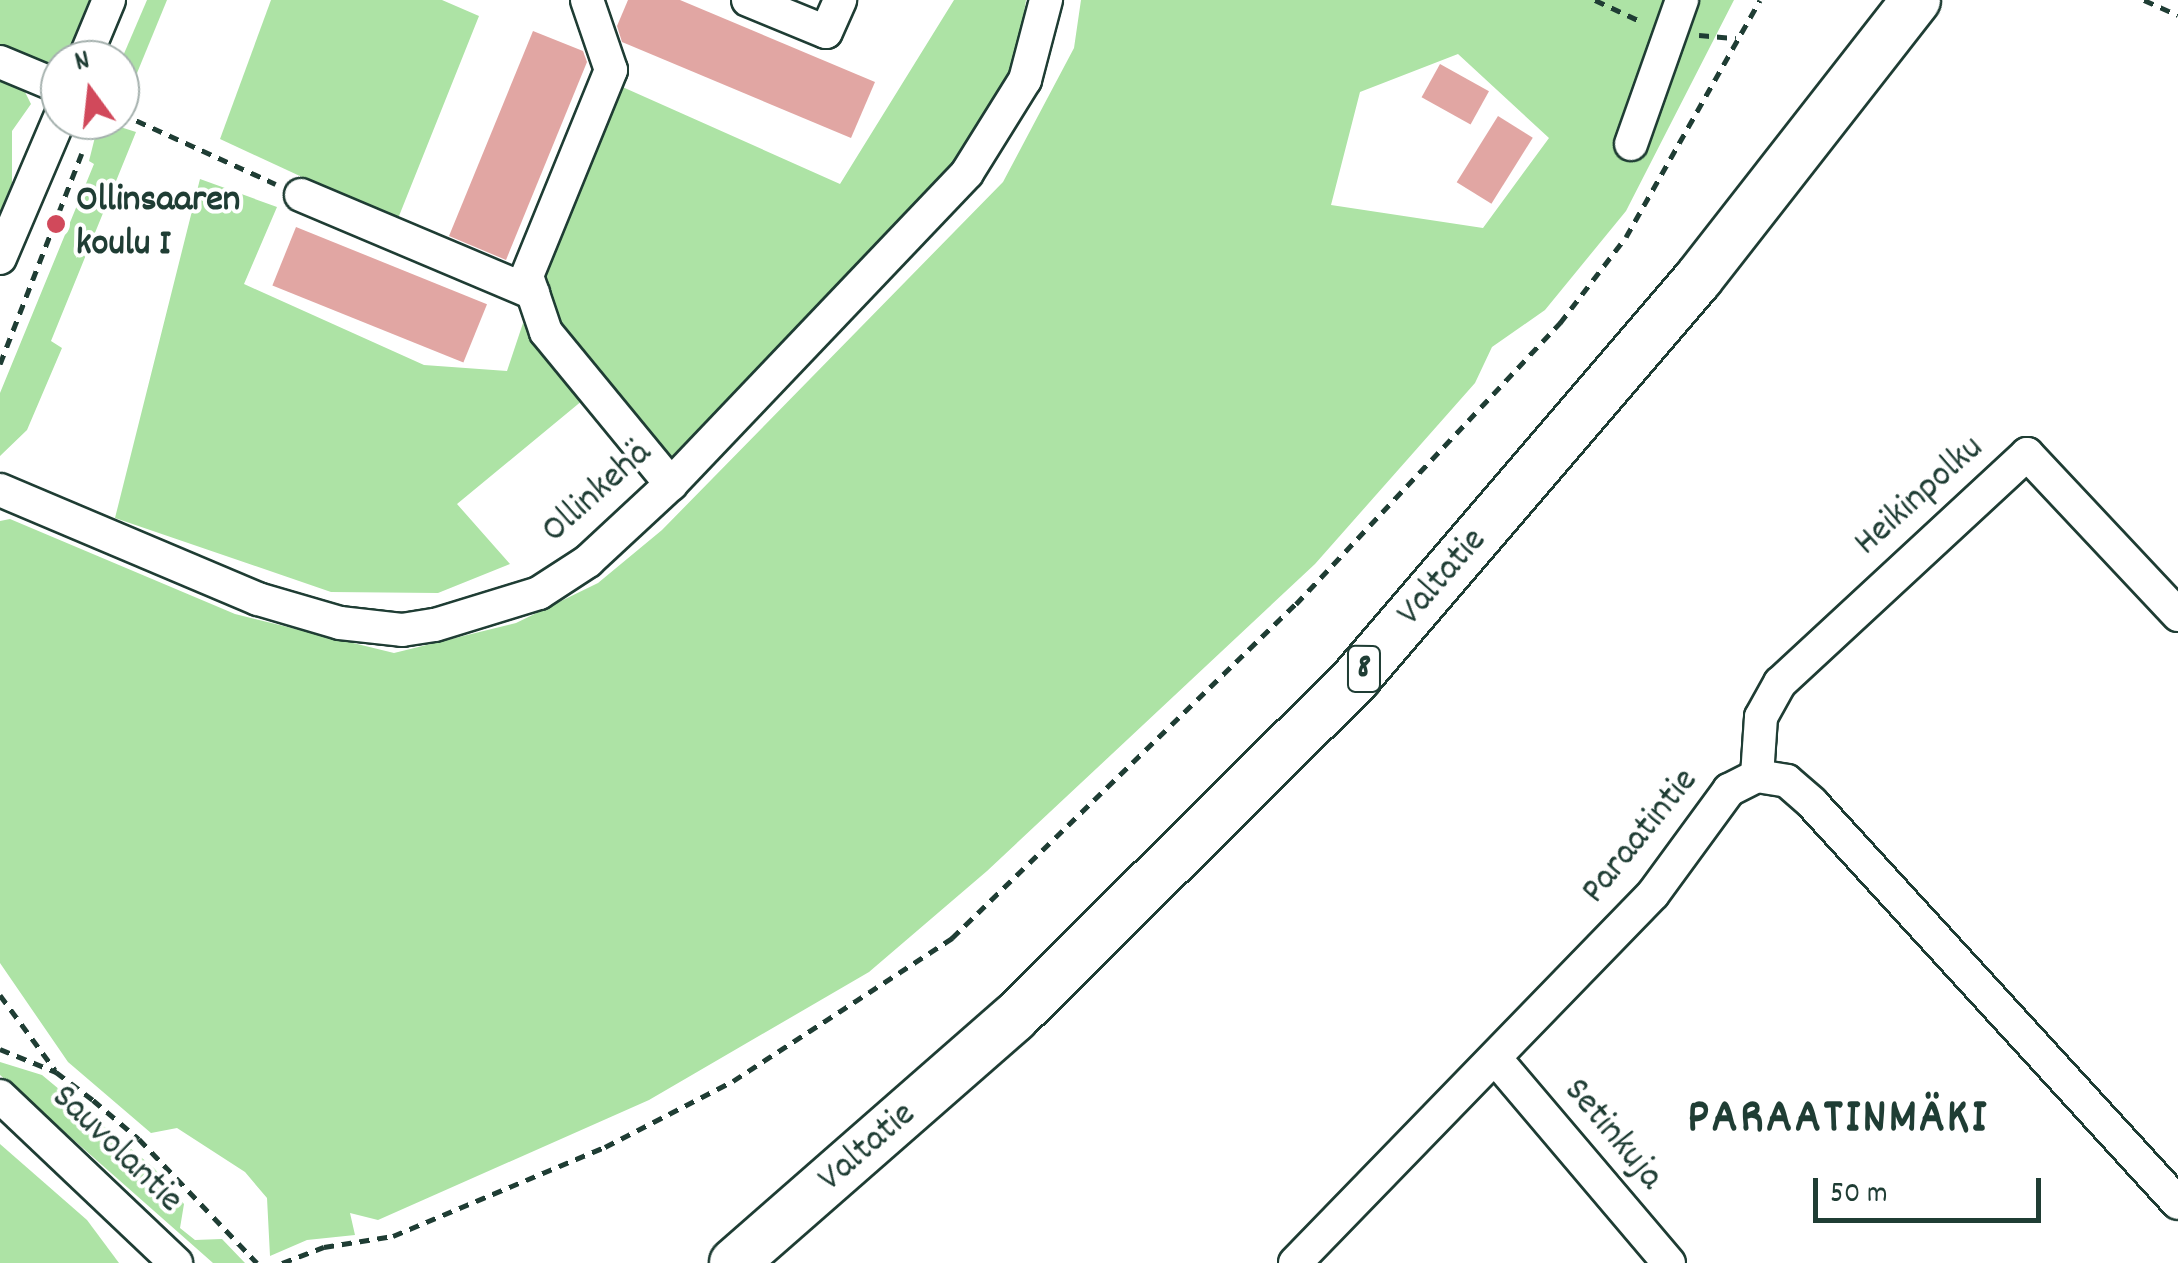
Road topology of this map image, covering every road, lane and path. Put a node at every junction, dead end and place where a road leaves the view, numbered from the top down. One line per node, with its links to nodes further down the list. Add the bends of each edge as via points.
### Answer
1 (109, 0): 11 (street)
2 (586, 0): 20 (street, via 611,70 527,276)
3 (748, 0): 4 (street, via 826,32)
4 (840, 0)
5 (1046, 0): 22 (street, Ollinkehä, via 1026,80 978,158)
6 (1682, 0): 17 (street)
7 (1760, 0): 34 (path, via 1626,237 1560,323 1296,604 952,938 733,1081 605,1147 393,1236)
8 (1916, 0): 35 (highway, Valtatie / 8, via 1698,279 1356,678 1014,1018)
9 (2144, 0): 10 (path)
10 (2178, 15)
11 (92, 40)
12 (0, 62): 13 (street)
13 (40, 79)
14 (140, 121): 18 (path)
15 (64, 140): 19 (street)
16 (75, 140): 21 (path, via 80,164)
17 (1632, 144)
18 (301, 195): 20 (street)
19 (0, 258)
20 (533, 293): 22 (street, via 546,332)
21 (0, 364)
22 (671, 484): 23 (street, Ollinkehä, via 588,561 539,593 470,618 402,630 340,623 258,599)
23 (0, 490)
24 (2178, 615): 25 (street, Heikinpolku, via 2027,454 1780,683 1761,718)
25 (1757, 776): 28 (street, Paraatintie, via 1728,790 1653,894); 31 (street, Paraatintie, via 1787,781 1812,803)
26 (0, 995): 29 (path)
27 (0, 1049): 29 (path)
28 (1495, 1058): 36 (street, Paraatintie); 37 (street, Setinkuja)
29 (56, 1072): 33 (path, via 139,1139)
30 (0, 1096): 32 (street, Sauvolantie)
31 (2178, 1203)
32 (176, 1263)
33 (256, 1263)
34 (282, 1263)
35 (734, 1263)
36 (1296, 1263)
37 (1668, 1263)

